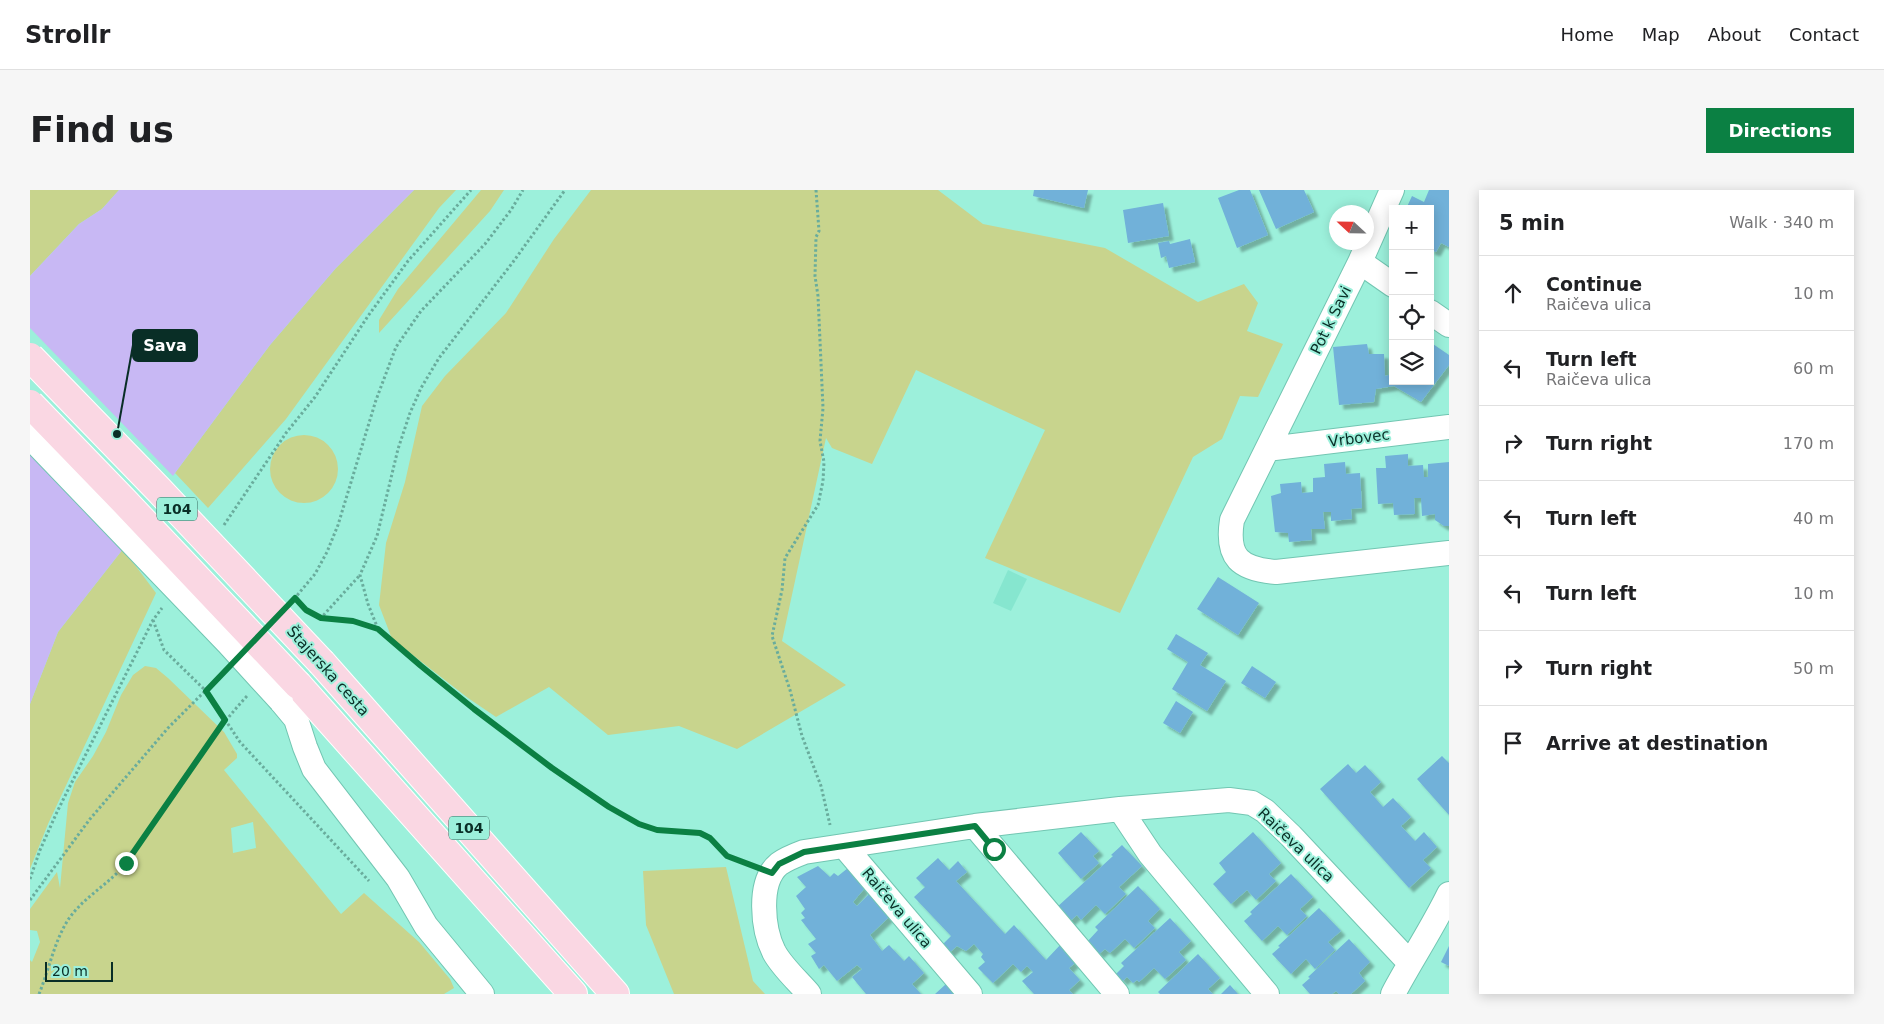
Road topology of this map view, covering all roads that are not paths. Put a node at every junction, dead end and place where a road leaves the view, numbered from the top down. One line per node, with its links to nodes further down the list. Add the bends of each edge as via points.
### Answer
1 (1392, 190): 2 (street, Pot k Savi)
2 (1360, 262): 3 (street); 10 (street, Pot k Savi)
3 (1389, 282)
4 (1434, 315): 5 (street)
5 (1449, 325)
6 (30, 357): 21 (main road, Štajerska cesta / 104, bridge, via 322,663)
7 (30, 404): 12 (main road, 104, bridge, via 123,500)
8 (1449, 427): 10 (street, Vrbovec)
9 (30, 437): 12 (street, bridge, via 215,630)
10 (1268, 449): 11 (street, via 1232,520 1230,537 1235,556 1248,567 1276,572)
11 (1449, 553)
12 (290, 693): 19 (street, via 314,769 398,878 426,926); 20 (main road, 104)
13 (1120, 809): 14 (street, Raičeva ulica); 18 (street, Raičeva ulica, via 1229,800 1252,804 1265,811 1291,836); 25 (street, via 1150,854)
14 (975, 826): 15 (street, Raičeva ulica); 24 (street)
15 (844, 846): 22 (street, Raičeva ulica, via 804,852 779,864 766,890 765,922 775,953); 23 (street, Raičeva ulica)
16 (1449, 894): 17 (street)
17 (1442, 923): 18 (street)
18 (1409, 962): 26 (street)
19 (482, 994)
20 (573, 994)
21 (615, 994)
22 (809, 994)
23 (970, 994)
24 (1117, 994)
25 (1267, 994)
26 (1393, 994)

